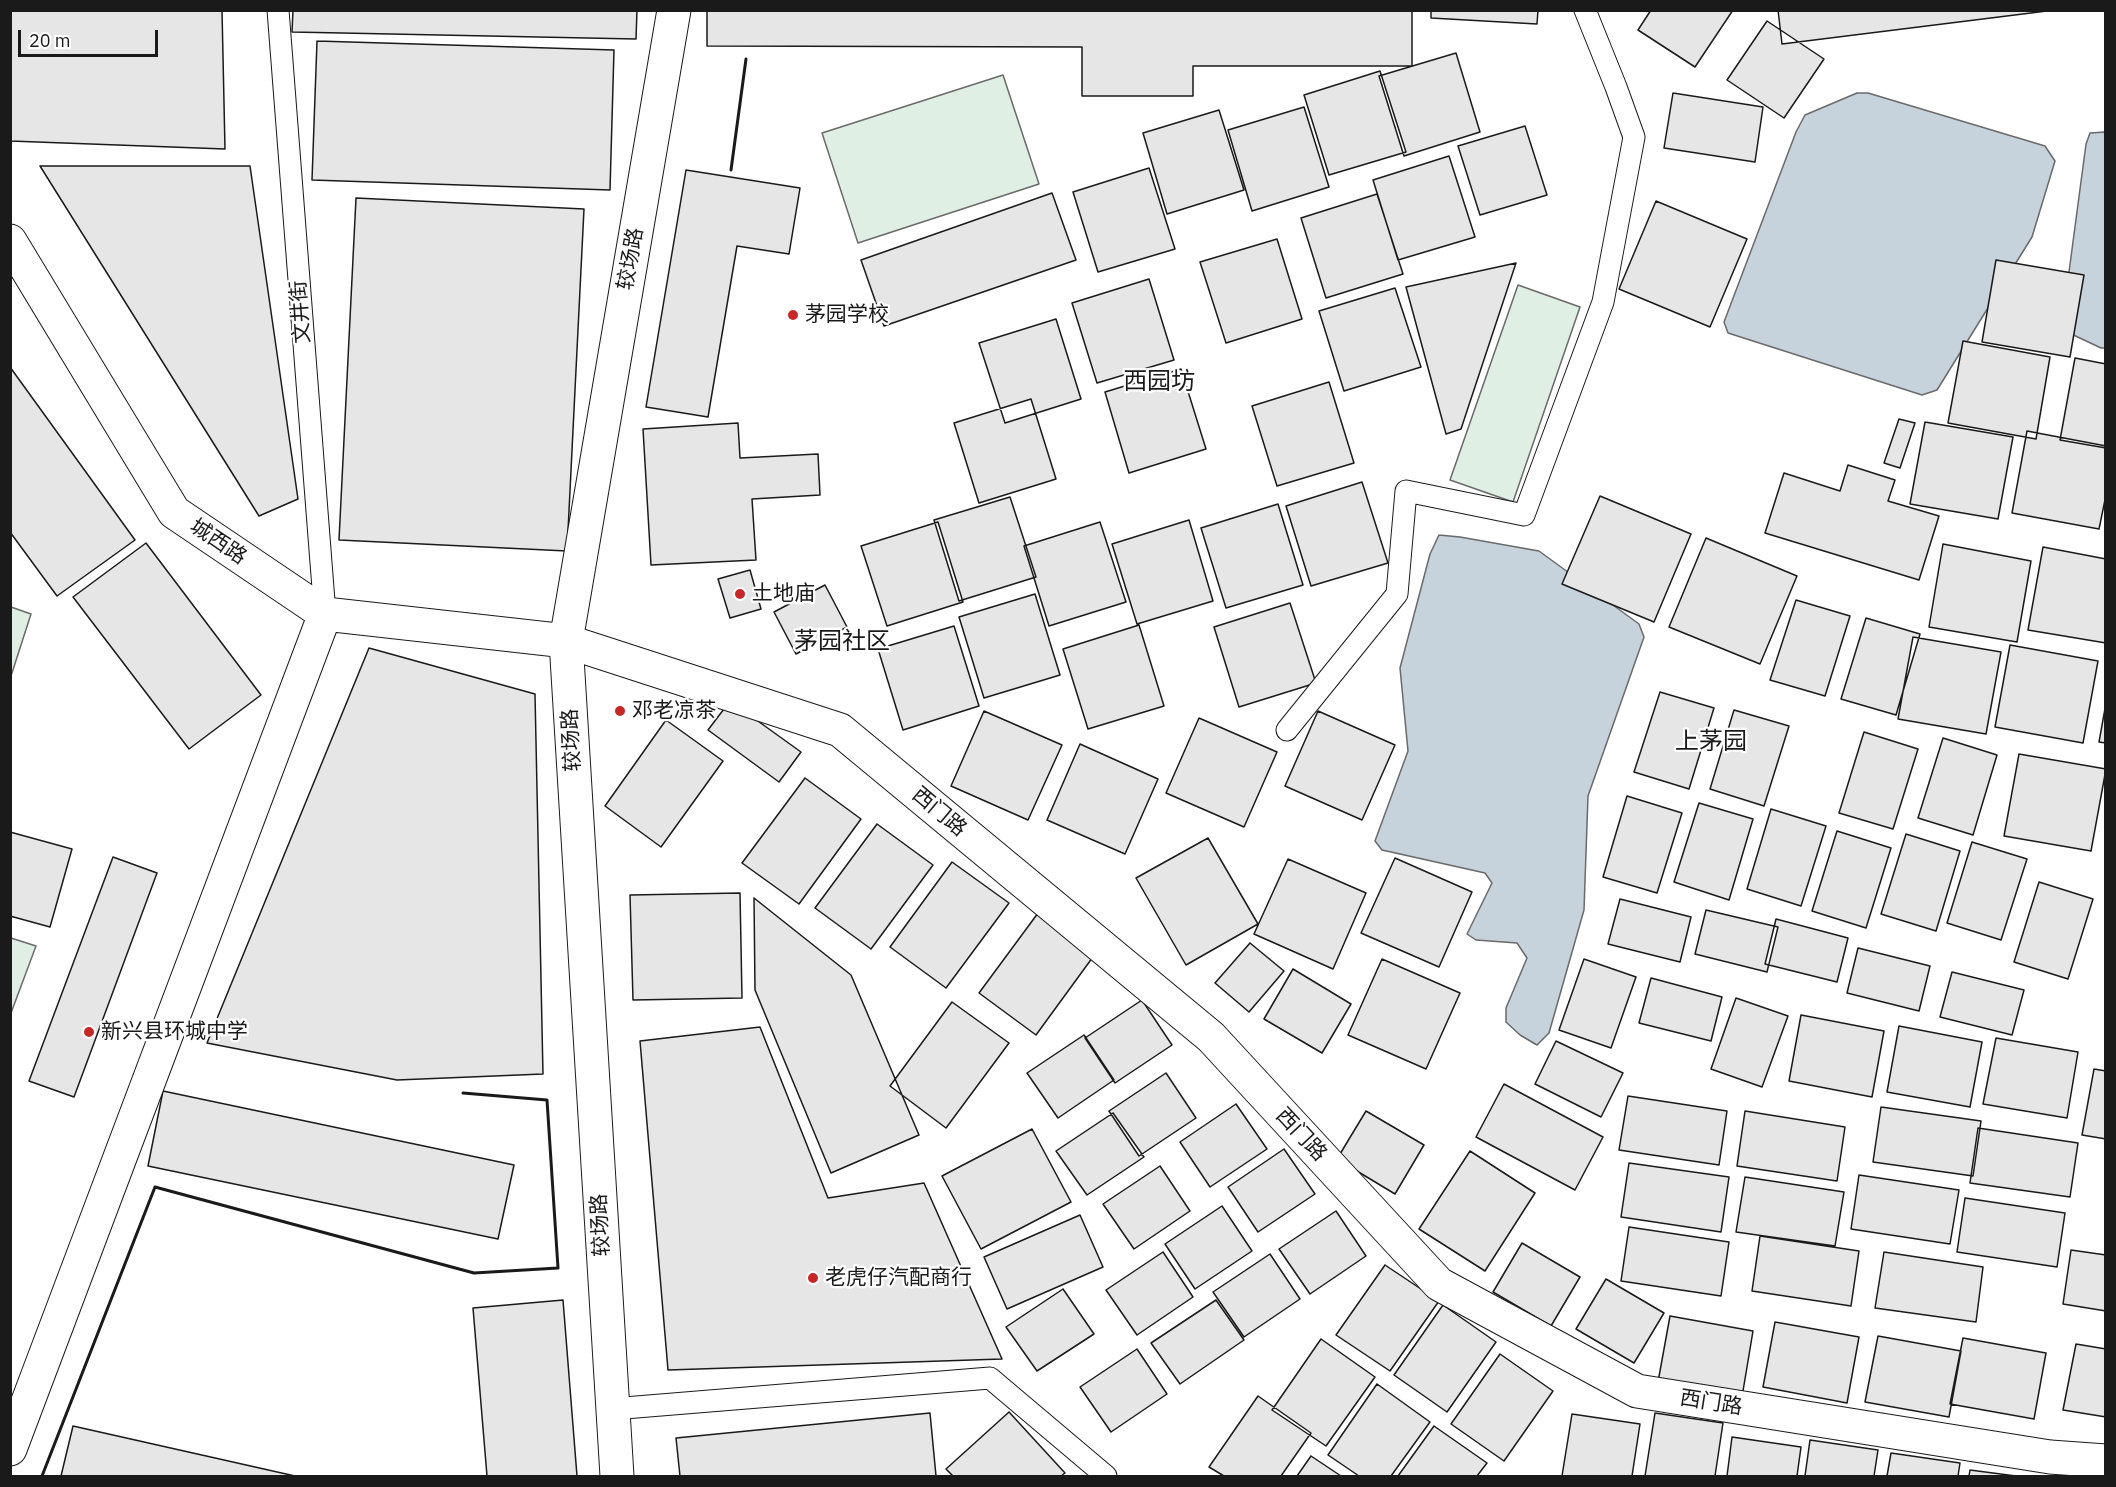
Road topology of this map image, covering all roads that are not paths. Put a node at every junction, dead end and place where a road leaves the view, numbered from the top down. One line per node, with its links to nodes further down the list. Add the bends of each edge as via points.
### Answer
1 (278, 10): 5 (lane, 文井街)
2 (674, 10): 6 (street, 较场路)
3 (1585, 10): 7 (lane, via 1634,137 1604,302 1524,515 1406,491 1397,594)
4 (10, 241): 5 (street, 城西路, via 174,513)
5 (325, 614): 6 (street, 城西路); 9 (street)
6 (566, 641): 8 (street, 较场路); 10 (street, 西门路, via 840,730 1211,1037 1439,1284 1636,1391 2050,1456)
7 (1287, 730)
8 (612, 1409): 11 (street, 较场路); 12 (lane, via 990,1378)
9 (10, 1449)
10 (2106, 1461)
11 (617, 1476)
12 (1106, 1476)

